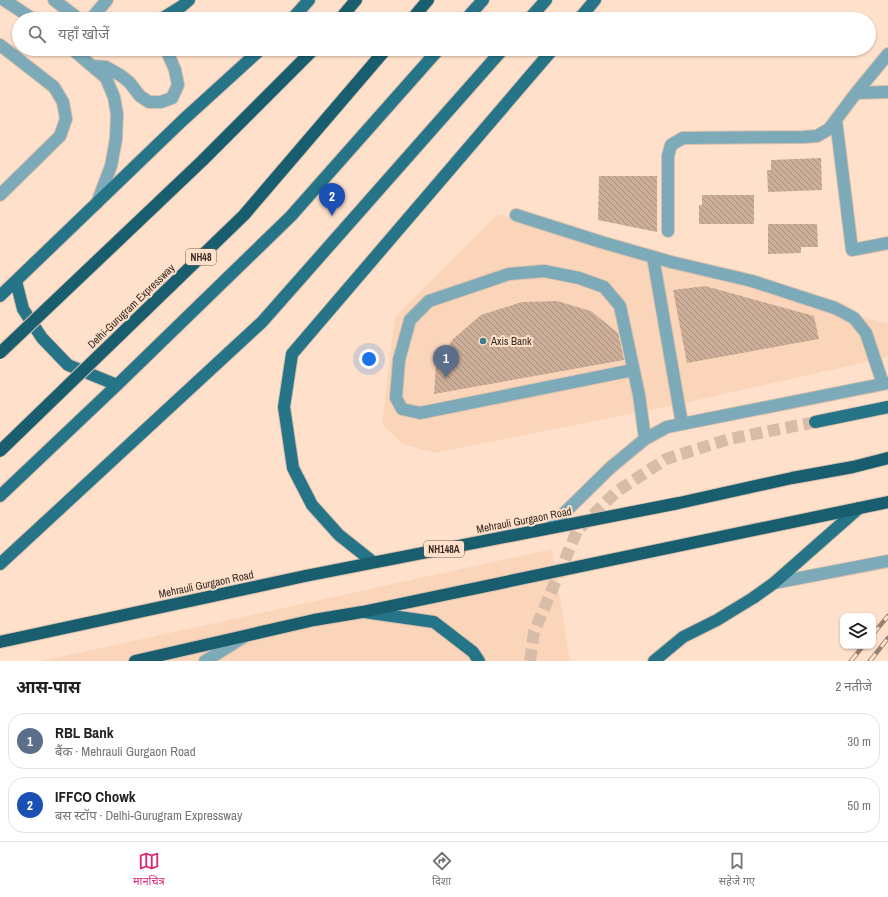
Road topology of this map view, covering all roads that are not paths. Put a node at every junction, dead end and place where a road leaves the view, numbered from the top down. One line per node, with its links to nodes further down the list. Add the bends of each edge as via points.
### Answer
1 (4, 0): 11 (street)
2 (54, 0): 12 (street)
3 (107, 0): 13 (street)
4 (189, 0): 14 (main road)
5 (309, 0): 15 (main road)
6 (356, 0): 16 (highway)
7 (428, 0): 17 (highway)
8 (483, 0): 18 (main road)
9 (546, 0): 19 (main road)
10 (595, 0): 20 (main road)
11 (22, 12)
12 (70, 12)
13 (97, 12)
14 (172, 12)
15 (298, 12)
16 (346, 12)
17 (418, 12)
18 (472, 12)
19 (535, 12)
20 (585, 12)
21 (0, 45): 22 (street)
22 (12, 54)
23 (888, 54): 34 (street)
24 (14, 56): 37 (street, via 54,87 63,102 66,119 60,136)
25 (81, 56): 33 (street)
26 (169, 56): 33 (street, via 178,85 172,98 161,102 149,102 120,75 106,67)
27 (254, 56): 38 (main road)
28 (307, 56): 45 (highway, bridge, via 202,161)
29 (380, 56): 53 (highway, Delhi-Gurugram Expressway / NH48, bridge, via 244,215)
30 (433, 56): 48 (main road, via 291,216)
31 (497, 56): 61 (main road, via 262,322)
32 (548, 56): 60 (main road, via 292,354 284,407 293,468 312,505 339,535)
33 (93, 66): 38 (street, via 106,78 114,97 117,114 111,166)
34 (856, 92): 35 (street); 36 (street)
35 (888, 92)
36 (836, 120): 40 (street, via 829,129 818,136 683,138 671,145 668,156); 41 (street, via 852,250)
37 (0, 195)
38 (97, 203): 43 (main road)
39 (516, 215): 42 (street)
40 (668, 231)
41 (888, 243)
42 (653, 257): 47 (street, via 752,281 835,308 854,318 866,333); 51 (street)
43 (16, 280): 44 (main road); 48 (main road, via 23,309 42,338 63,360 68,365)
44 (0, 296)
45 (0, 353)
46 (633, 370): 46 (street, via 620,306 604,287 579,278 544,271 509,274 429,301 410,320 399,360 396,398 402,409 420,413); 52 (street)
47 (886, 384): 51 (street)
48 (117, 385): 55 (main road)
49 (888, 407): 50 (main road)
50 (815, 422)
51 (682, 424): 52 (street, via 667,427)
52 (645, 439): 58 (street, via 610,468)
53 (0, 451)
54 (888, 458): 58 (highway, Mehrauli Gurgaon Road / NH148A, via 853,468 792,478)
55 (0, 496)
56 (888, 502): 57 (highway)
57 (859, 508): 62 (main road); 63 (highway)
58 (549, 528): 60 (highway, Mehrauli Gurgaon Road / NH148A)
59 (888, 561): 62 (street)
60 (373, 562): 65 (highway, Mehrauli Gurgaon Road / NH148A)
61 (0, 564)
62 (774, 584): 69 (main road, via 717,620 683,637)
63 (362, 612): 64 (highway); 68 (main road, via 434,622 473,652)
64 (247, 636): 66 (highway); 67 (street)
65 (0, 642)
66 (135, 661)
67 (205, 661)
68 (480, 661)
69 (654, 661)

